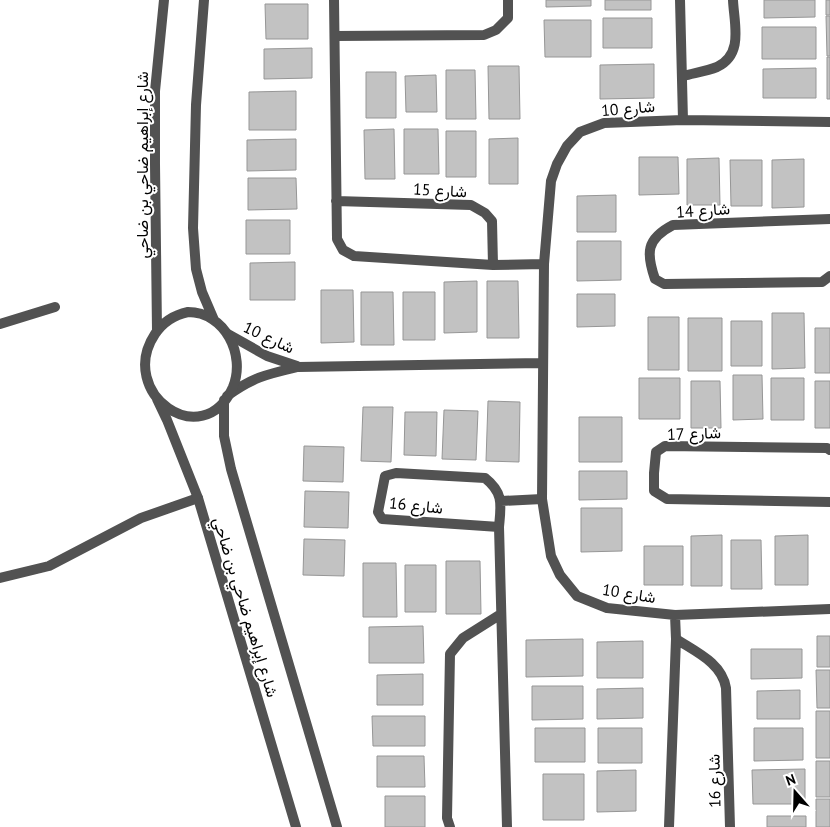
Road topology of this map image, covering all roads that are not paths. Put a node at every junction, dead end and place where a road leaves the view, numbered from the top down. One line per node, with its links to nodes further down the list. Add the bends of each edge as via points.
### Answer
1 (164, 0): 19 (street, شارع إبراهيم ضاحي بن ضاحي, via 156,91)
2 (204, 0): 17 (street, via 196,105 193,228 196,269)
3 (334, 0): 7 (street)
4 (508, 0): 7 (street, via 508,18 496,30 484,35)
5 (680, 0): 8 (street)
6 (733, 0): 8 (street, via 735,49 730,59 717,67)
7 (335, 36): 11 (street)
8 (683, 76): 9 (street)
9 (683, 120): 10 (street, شارع 10); 13 (street, شارع 10, via 604,123 580,132 567,146 551,181)
10 (830, 122)
11 (336, 201): 14 (street, via 337,239 343,250 354,256); 14 (street, شارع 15, via 471,205 492,221)
12 (830, 219): 15 (street, شارع 14, via 673,225 652,240 648,255 655,279 664,284 822,282)
13 (544, 264): 14 (street); 21 (street, شارع 10)
14 (494, 266)
15 (830, 276)
16 (55, 307): 18 (street)
17 (214, 320): 19 (street, via 197,312 188,312 171,318); 20 (street)
18 (0, 324)
19 (157, 330): 24 (street, via 148,346 145,364 148,382)
20 (228, 334): 22 (street, شارع 10, via 267,356); 23 (street, via 236,351 237,370)
21 (543, 363): 22 (street, شارع 10); 27 (street, شارع 10)
22 (298, 366): 23 (street, شارع 10, via 259,377)
23 (226, 398): 24 (street, via 214,410 188,418 171,411); 37 (street, شارع إبراهيم ضاحي بن ضاحي, via 224,436 230,469)
24 (157, 399): 26 (street, شارع إبراهيم ضاحي بن ضاحي)
25 (830, 450): 29 (street, شارع 17, via 665,446 656,452 654,473 654,491 667,499)
26 (198, 498): 31 (street, via 141,518 48,566); 36 (street, شارع إبراهيم ضاحي بن ضاحي)
27 (542, 499): 28 (street); 34 (street, شارع 10, via 551,556 560,575 577,596 607,608)
28 (501, 501): 30 (street); 30 (street, شارع 16, via 493,484 485,478 396,473 385,476 378,512 382,519)
29 (830, 502)
30 (499, 527): 33 (street)
31 (0, 578)
32 (830, 609): 34 (street, شارع 10)
33 (501, 614): 38 (street, via 463,638 450,654 446,818); 39 (street)
34 (674, 615): 35 (street)
35 (676, 639): 40 (street); 41 (street, شارع 16, via 719,668 725,678)
36 (296, 827)
37 (337, 827)
38 (450, 827)
39 (506, 827)
40 (669, 827)
41 (730, 827)

